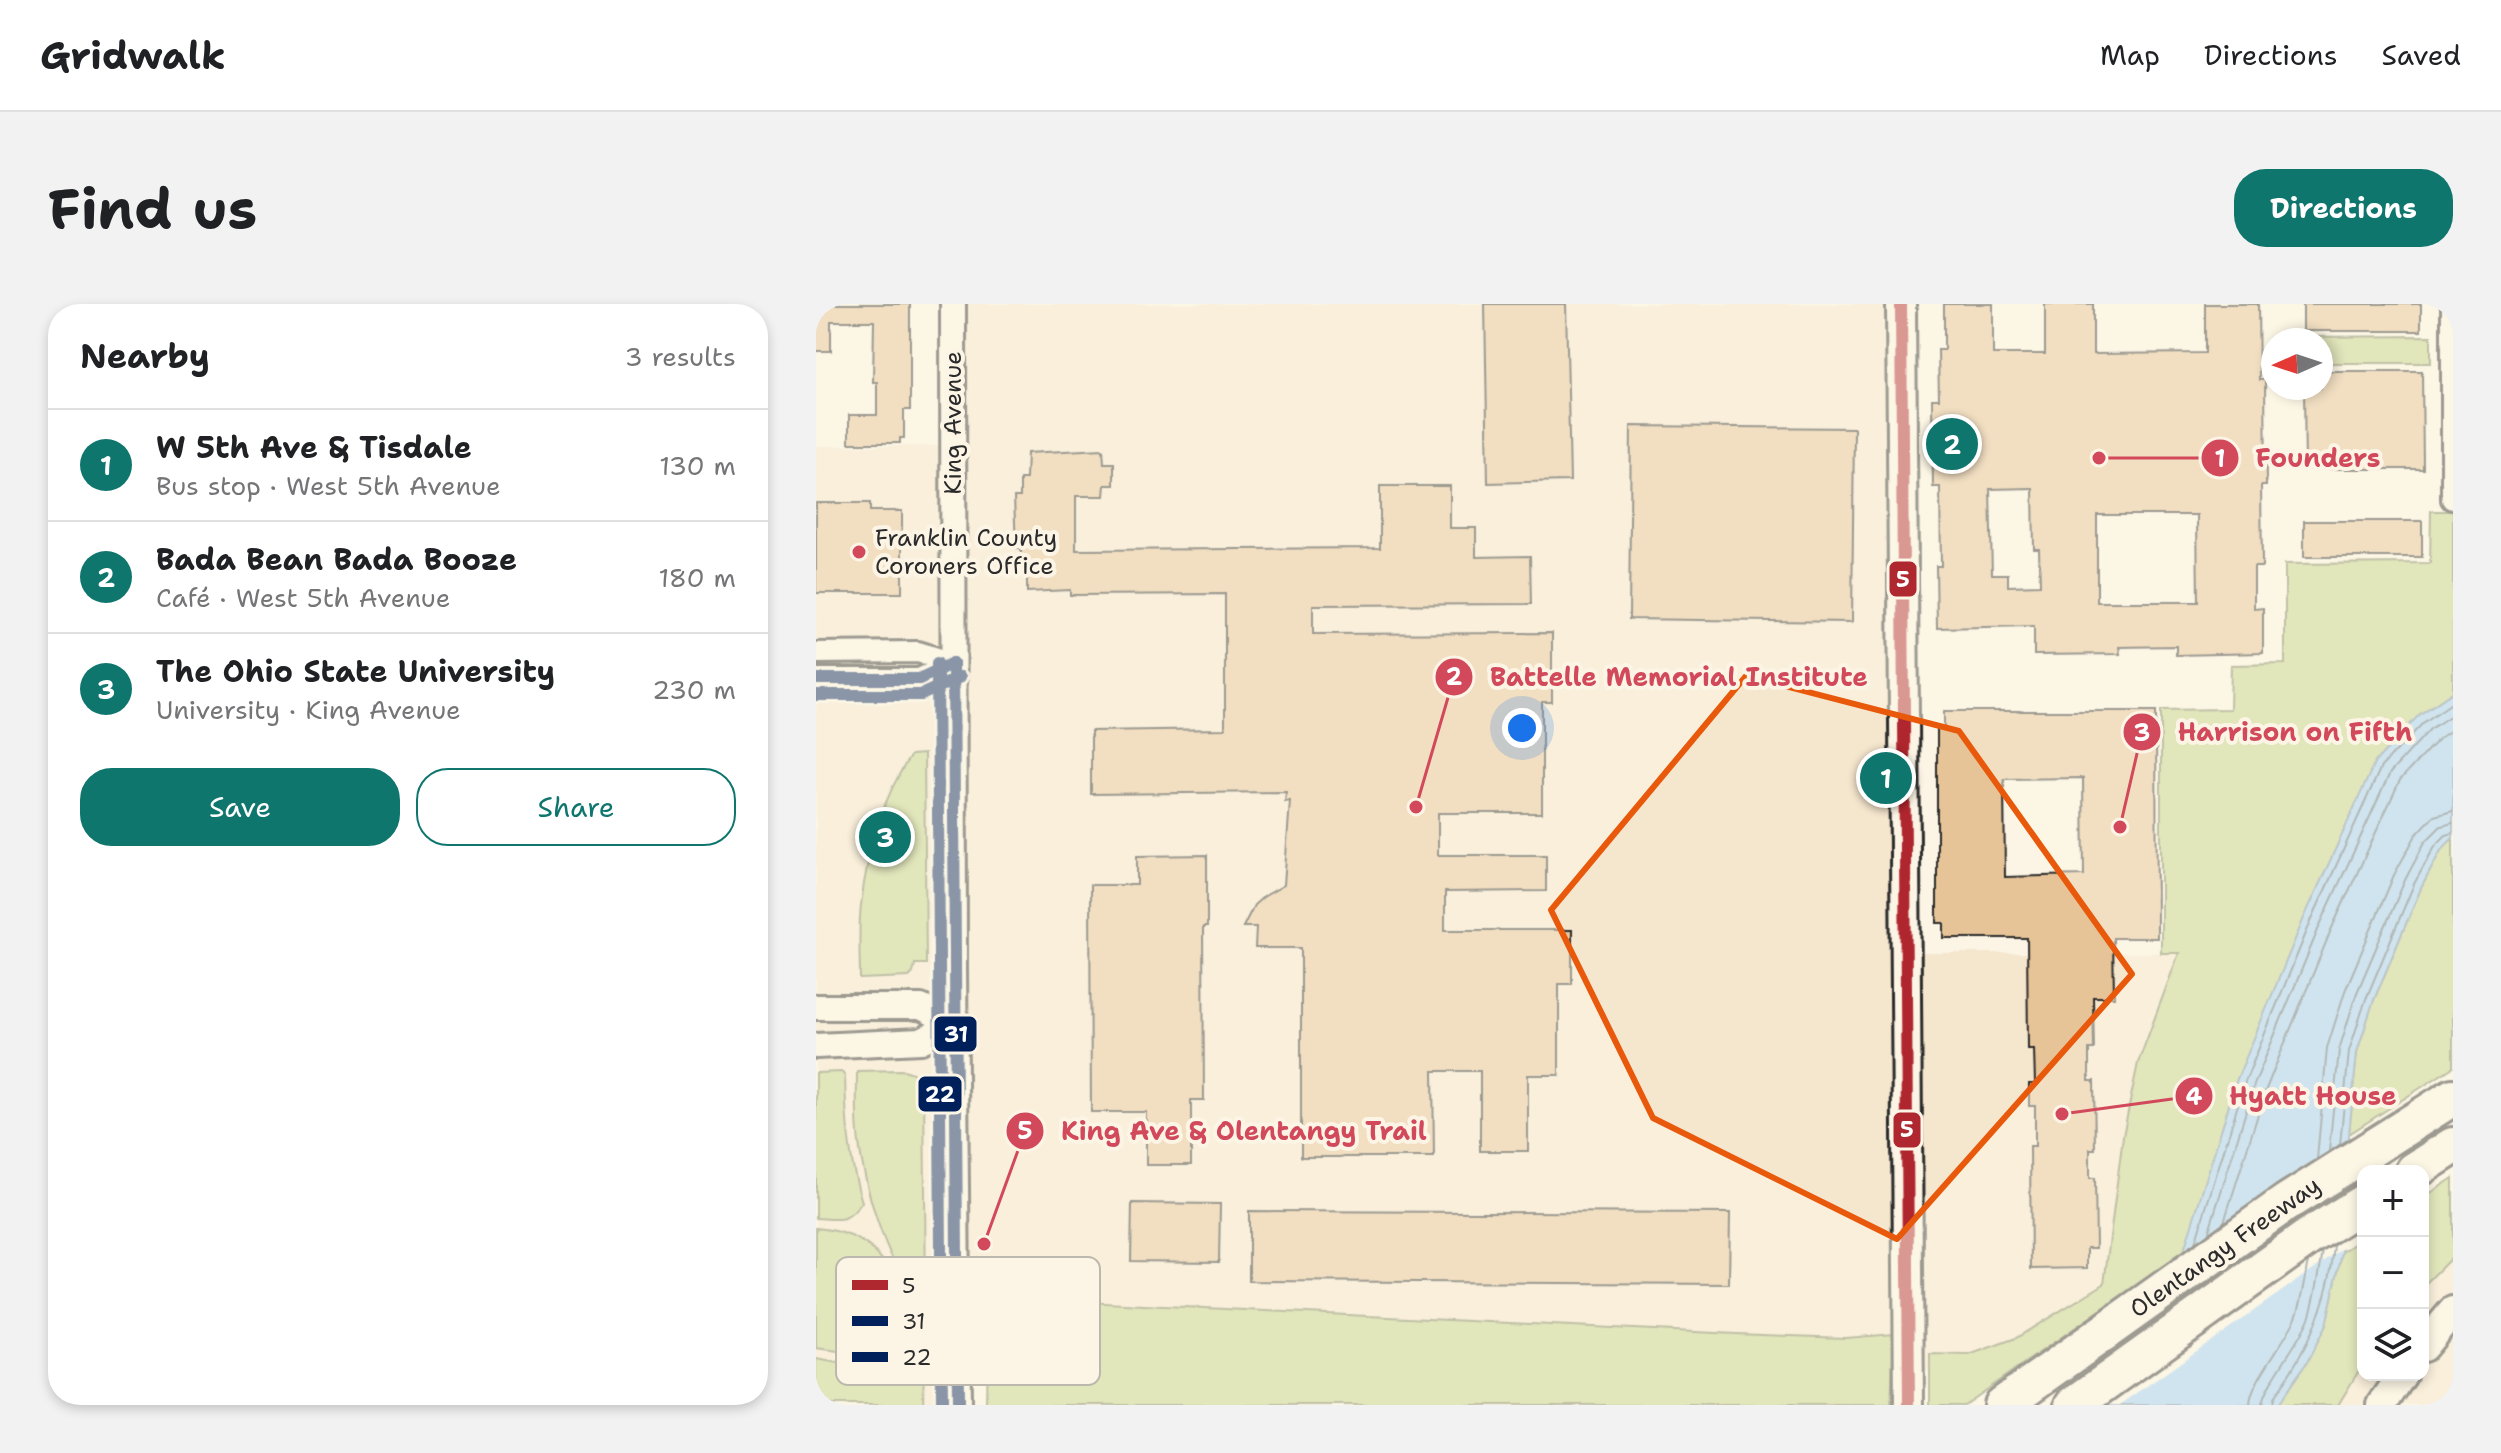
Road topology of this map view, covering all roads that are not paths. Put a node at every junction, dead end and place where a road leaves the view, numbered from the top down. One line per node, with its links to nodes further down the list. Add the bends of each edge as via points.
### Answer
1 (953, 304): 6 (street, King Avenue)
2 (1901, 304): 21 (main road)
3 (2452, 304): 4 (street)
4 (2452, 499)
5 (816, 653): 6 (street, via 918,652)
6 (953, 663): 7 (street, via 919,679); 9 (street, King Avenue)
7 (816, 679)
8 (816, 1007): 9 (street, via 921,1007)
9 (954, 1024): 10 (street, via 921,1041); 15 (street, King Avenue)
10 (816, 1046)
11 (2453, 1097): 22 (highway, Olentangy Freeway, via 2287,1202)
12 (2453, 1146): 13 (highway)
13 (2424, 1165)
14 (2357, 1207): 23 (highway, Olentangy Freeway)
15 (956, 1257)
16 (2453, 1311): 17 (main road)
17 (2429, 1340)
18 (2398, 1381): 24 (main road)
19 (958, 1385): 20 (street, King Avenue)
20 (958, 1405)
21 (1909, 1405)
22 (2002, 1405)
23 (2074, 1405)
24 (2382, 1405)

